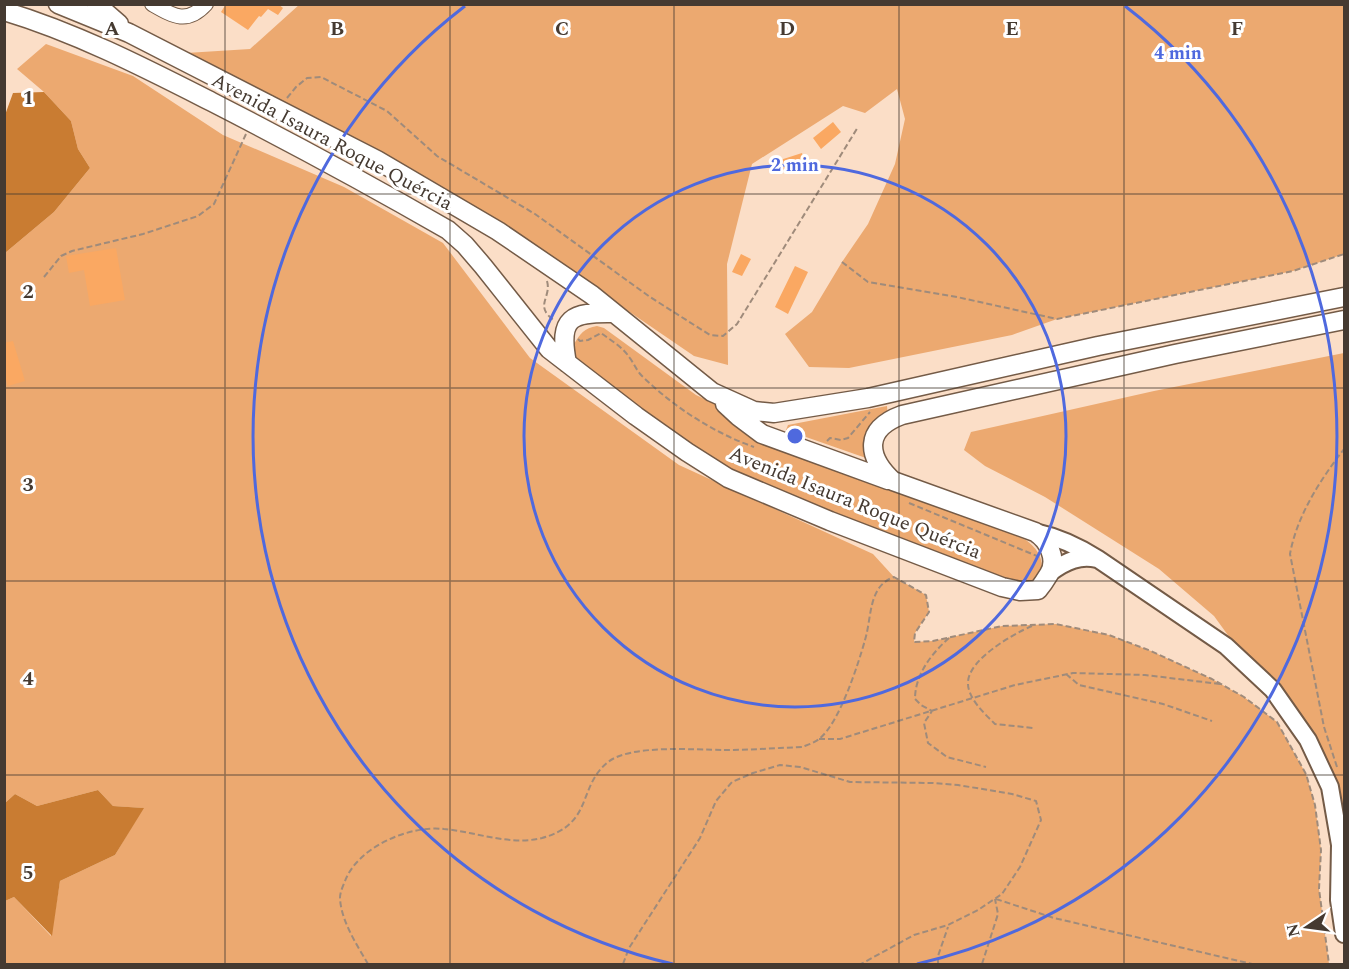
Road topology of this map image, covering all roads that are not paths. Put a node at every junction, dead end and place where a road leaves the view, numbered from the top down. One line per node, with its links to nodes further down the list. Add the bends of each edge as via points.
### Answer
1 (58, 4): 6 (main road, Avenida Isaura Roque Quércia)
2 (96, 4): 6 (main road)
3 (152, 4): 4 (street, via 185,18)
4 (202, 9)
5 (4, 11): 10 (main road, Avenida Isaura Roque Quércia, via 56,28 153,72 448,230 483,266 549,349)
6 (129, 33): 8 (main road, Avenida Isaura Roque Quércia, via 377,160 498,231)
7 (1344, 297): 11 (main road, Avenida Isaura Roque Quércia, via 798,410 754,411)
8 (614, 313): 10 (main road, via 575,316 565,327); 11 (main road, Avenida Isaura Roque Quércia)
9 (1344, 320): 12 (main road, Avenida Isaura Roque Quércia, via 892,419 876,434 873,446 874,460)
10 (567, 363): 15 (main road, Avenida Isaura Roque Quércia, via 636,416 728,477 1002,587 1038,590)
11 (712, 392): 12 (main road, Avenida Isaura Roque Quércia, via 762,434)
12 (893, 482): 13 (main road, Avenida Isaura Roque Quércia)
13 (1035, 532): 14 (street, via 1077,546); 15 (main road, via 1048,544)
14 (1098, 559): 15 (street, via 1075,559); 16 (street, via 1226,646 1273,690 1308,740 1332,798 1340,845 1339,900)
15 (1051, 572)
16 (1344, 934)

